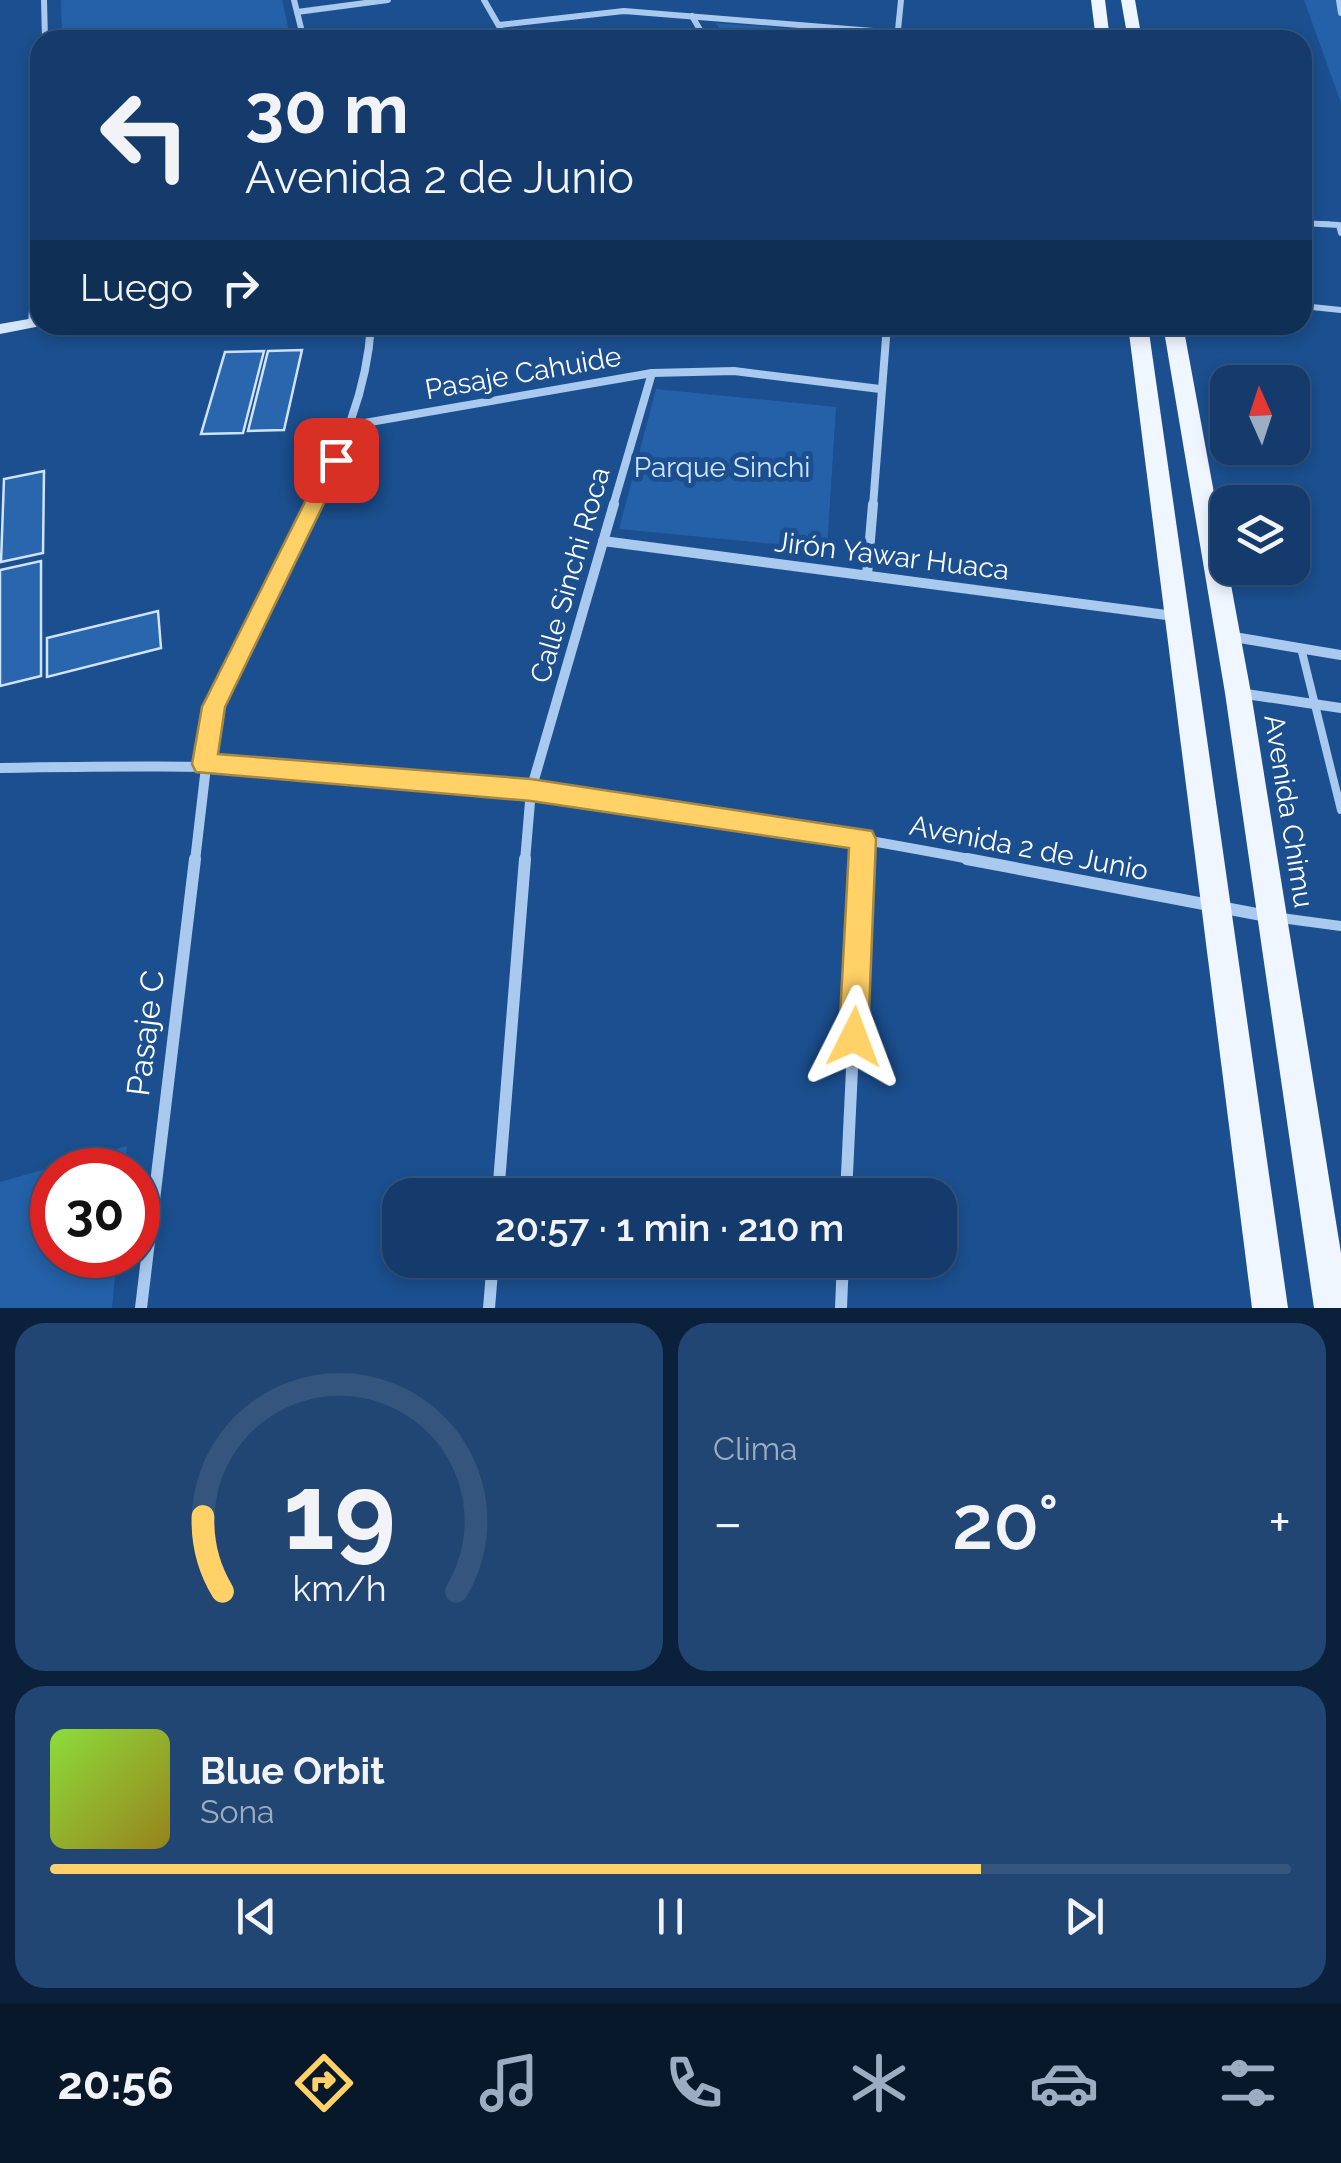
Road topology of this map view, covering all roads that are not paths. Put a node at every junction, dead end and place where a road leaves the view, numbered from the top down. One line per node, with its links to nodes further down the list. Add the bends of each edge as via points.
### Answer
1 (44, 0): 13 (street)
2 (294, 0): 9 (street)
3 (388, 0): 9 (street)
4 (484, 0): 12 (street)
5 (902, 0): 18 (street)
6 (1098, 0): 19 (main road)
7 (1128, 0): 20 (main road)
8 (1339, 0): 10 (street)
9 (297, 12): 14 (street)
10 (1341, 13)
11 (692, 16): 12 (street, via 624,11); 16 (street); 17 (street)
12 (499, 25): 15 (street)
13 (45, 30)
14 (302, 30)
15 (501, 30)
16 (700, 30)
17 (836, 30)
18 (899, 30)
19 (1102, 30)
20 (1133, 30)
21 (1312, 224): 22 (lane)
22 (1340, 227)
23 (1312, 307): 24 (lane)
24 (1341, 310)
25 (30, 323): 26 (street)
26 (0, 329)
27 (370, 335): 33 (street, Pasaje C)
28 (886, 335): 32 (street)
29 (1139, 335): 36 (main road)
30 (1175, 335): 37 (main road, Avenida Chimu)
31 (652, 373): 32 (street, Pasaje Cahuide, via 734,371); 33 (street, Pasaje Cahuide); 34 (street, Calle Sinchi Roca)
32 (880, 389): 35 (street)
33 (353, 425): 43 (street, Pasaje C, via 214,707)
34 (603, 541): 35 (street, Jirón Yawar Huaca); 45 (street, Calle Sinchi Roca)
35 (867, 575): 36 (street, Jirón Yawar Huaca)
36 (1174, 616): 48 (main road)
37 (1228, 636): 38 (street); 40 (main road, Avenida Chimu)
38 (1302, 648): 39 (street); 41 (lane)
39 (1341, 654)
40 (1238, 693): 41 (street); 49 (main road, Avenida Chimu)
41 (1316, 704): 42 (street); 46 (lane)
42 (1341, 708)
43 (204, 764): 44 (street, Avenida 2 de Junio); 45 (street, Avenida 2 de Junio); 55 (street, Pasaje C)
44 (0, 768)
45 (531, 790): 47 (street, Avenida 2 de Junio); 51 (street, Calle Sinchi Roca)
46 (1341, 810)
47 (863, 839): 48 (street, Avenida 2 de Junio); 52 (street)
48 (1220, 907): 49 (street, Avenida 2 de Junio); 58 (main road)
49 (1272, 917): 50 (lane); 59 (main road, Avenida Chimu)
50 (1341, 926)
51 (499, 1178)
52 (847, 1178)
53 (492, 1278): 56 (street)
54 (842, 1278): 57 (street)
55 (140, 1308)
56 (489, 1308)
57 (841, 1308)
58 (1270, 1308)
59 (1332, 1308)

